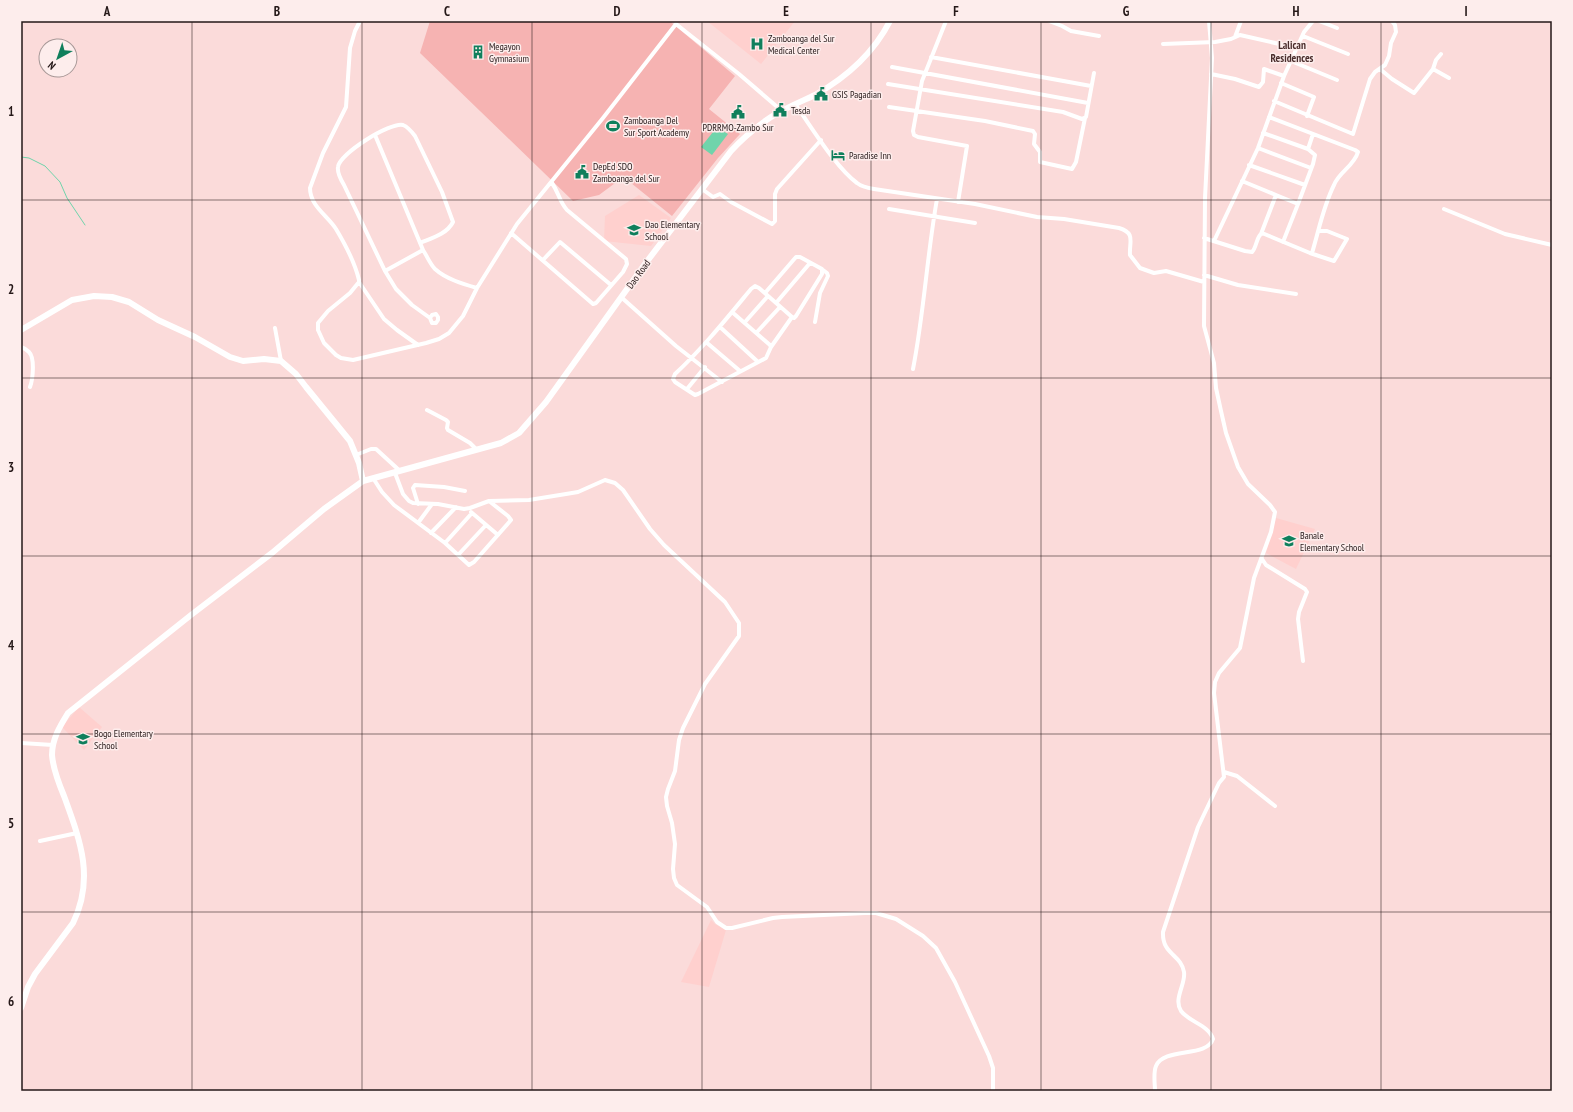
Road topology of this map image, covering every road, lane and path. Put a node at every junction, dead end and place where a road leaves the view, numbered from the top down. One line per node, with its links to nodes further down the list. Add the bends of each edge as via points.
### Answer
1 (360, 21): 78 (street, via 350,48 346,107 323,153 310,188 313,202 331,222 343,243)
2 (890, 21): 36 (street, Dao Road, via 877,43 860,63 826,88)
3 (946, 21): 19 (street)
4 (1049, 21): 11 (street, via 1071,32)
5 (1209, 21): 14 (street)
6 (1241, 21): 13 (street)
7 (1312, 21): 12 (street)
8 (1319, 21): 10 (street)
9 (1392, 21): 22 (street, via 1396,32 1388,61)
10 (1337, 28)
11 (1098, 36)
12 (1303, 36): 16 (street); 17 (street)
13 (1235, 37): 14 (street); 16 (street, via 1240,35)
14 (1210, 42): 15 (street); 26 (street)
15 (1164, 44)
16 (1297, 48): 20 (street)
17 (1348, 54)
18 (1441, 54): 23 (street)
19 (931, 57): 24 (street); 32 (street)
20 (1291, 61): 27 (street); 29 (street)
21 (892, 66): 24 (street)
22 (1380, 69): 23 (street, via 1414,93); 40 (street, via 1370,79 1353,134)
23 (1433, 69): 28 (street)
24 (925, 72): 33 (street); 35 (street)
25 (1094, 73): 32 (street)
26 (1211, 74): 27 (street, via 1259,88 1263,82 1264,69); 66 (street)
27 (1284, 76): 30 (street)
28 (1449, 78)
29 (1337, 80)
30 (1281, 83): 34 (street); 40 (street, via 1314,97)
31 (888, 84): 33 (street)
32 (1091, 86): 35 (street)
33 (920, 89): 38 (street); 42 (street, via 1063,112)
34 (1274, 101): 40 (street); 41 (street)
35 (1088, 103): 42 (street)
36 (795, 104): 39 (street, Dao Road); 46 (street)
37 (889, 107): 38 (street)
38 (916, 110): 42 (street, via 1033,131 1034,144 1040,152 1040,162 1072,169 1076,162); 57 (street, via 914,135 967,146)
39 (782, 111): 52 (street, via 676,24); 54 (street, Dao Road, via 742,140)
40 (1307, 116)
41 (1269, 117): 43 (street); 44 (street)
42 (1085, 118)
43 (1263, 133): 47 (street); 48 (street)
44 (1313, 134): 48 (street); 63 (street, via 1358,152 1335,183 1322,214)
45 (375, 135): 69 (street); 69 (street, via 400,125 408,128 415,136 442,192 453,222 442,234); 76 (street, via 343,157 338,169)
46 (821, 140): 54 (street, via 777,189 775,221 772,224 720,194 713,197); 56 (street, via 860,186)
47 (1258, 148): 49 (street); 50 (street)
48 (1308, 149): 50 (street, via 1315,155)
49 (1249, 164): 51 (street); 53 (street)
50 (1311, 168): 53 (street)
51 (1242, 181): 55 (street); 67 (street)
52 (552, 183): 64 (street); 80 (street, via 567,210 626,259 626,268)
53 (1305, 185): 58 (street)
54 (702, 188): 84 (street, Dao Road)
55 (1276, 195): 58 (street); 65 (street)
56 (937, 199): 57 (street); 61 (street)
57 (958, 202): 79 (street, via 1037,217 1125,229 1130,238 1130,255 1140,268 1156,274 1166,271)
58 (1298, 204): 68 (street)
59 (889, 209): 61 (street)
60 (1444, 209): 70 (street, via 1505,234)
61 (934, 217): 62 (street); 104 (street, via 922,322)
62 (975, 223)
63 (1319, 230): 72 (street); 72 (street, via 1347,240 1334,260)
64 (511, 233): 73 (street); 81 (street)
65 (1261, 234): 67 (street, via 1252,252); 68 (street)
66 (1204, 238): 67 (street); 77 (street)
67 (1214, 241)
68 (1283, 242): 72 (street)
69 (420, 243): 71 (street)
70 (1552, 245)
71 (423, 250): 76 (street); 81 (street, via 439,272)
72 (1312, 253)
73 (543, 260): 80 (street, via 560,242); 80 (street, via 591,303 596,303)
74 (810, 263): 75 (street); 82 (street, via 796,257); 85 (street)
75 (822, 270): 88 (street, via 796,316); 91 (street, via 828,276 820,293)
76 (385, 271): 89 (street, via 405,299)
77 (1204, 275): 79 (street); 83 (street, via 1238,285)
78 (359, 282): 97 (street, via 384,319); 97 (street, via 318,323 320,336 329,350 341,358 353,360)
79 (1204, 282): 128 (street, via 1204,326 1213,356 1219,403 1228,440 1243,477 1275,512)
80 (611, 285)
81 (478, 288): 97 (street, via 454,329 439,339)
82 (766, 294): 85 (street); 87 (street, via 758,287 753,287); 90 (street)
83 (1296, 294)
84 (621, 297): 100 (street, via 676,346); 110 (street, Dao Road, via 527,425 511,438)
85 (776, 303): 86 (street)
86 (780, 307): 88 (street); 95 (street)
87 (732, 312): 90 (street); 92 (street)
88 (792, 317): 99 (street)
89 (430, 318)
90 (745, 322): 95 (street)
91 (815, 322)
92 (720, 327): 96 (street); 102 (street)
93 (275, 328): 101 (street)
94 (21, 330): 101 (street, via 72,300 94,296 112,297 129,302 230,357 243,361)
95 (757, 332): 99 (street)
96 (706, 342): 100 (street); 105 (street)
97 (418, 345)
98 (21, 347): 107 (street, via 31,355)
99 (771, 347): 102 (street, via 766,358)
100 (691, 356): 103 (street); 108 (street, via 673,379)
101 (281, 361): 111 (street, via 294,371 348,438)
102 (758, 361): 105 (street)
103 (705, 367): 106 (street); 108 (street)
104 (913, 369)
105 (740, 372): 106 (street)
106 (722, 382): 108 (street, via 696,395)
107 (30, 387)
108 (687, 389)
109 (427, 410): 110 (street, via 446,420 447,429)
110 (478, 450): 112 (street, Dao Road)
111 (356, 455): 112 (street, via 376,449); 114 (street)
112 (398, 472): 113 (street, Dao Road); 117 (street, via 406,498)
113 (373, 478): 114 (street, Dao Road); 122 (street, via 387,498)
114 (363, 481): 131 (street, Dao Road, via 324,509 272,553 68,713)
115 (465, 491): 117 (street, via 415,485)
116 (488, 501): 120 (street); 125 (street, via 511,519); 137 (street, via 529,500 566,494 609,480 623,490 664,546 725,602 739,623 739,636 712,672 683,728 675,771 668,789 666,806 675,844 673,869 677,885 707,907 717,922 726,928 773,918 865,913 885,915 907,925 936,948 955,982 993,1068)
117 (418, 504): 118 (street)
118 (432, 504): 119 (street); 122 (street)
119 (456, 507): 120 (street); 124 (street)
120 (467, 509): 121 (street)
121 (472, 513): 123 (street); 126 (street)
122 (418, 523): 124 (street)
123 (486, 525): 125 (street); 127 (street)
124 (431, 533): 126 (street)
125 (498, 535): 127 (street, via 472,564 467,564)
126 (445, 543): 127 (street)
127 (458, 555)
128 (1262, 559): 129 (street, via 1266,565 1307,592 1298,619); 132 (street, via 1254,578 1240,648 1219,673 1215,682 1214,693)
129 (1303, 661)
130 (21, 743): 131 (street)
131 (53, 745): 134 (street, via 52,756 58,780)
132 (1224, 772): 133 (street, via 1238,776); 138 (street, via 1224,777 1198,827 1163,932 1165,948 1180,963 1184,973 1180,1008 1185,1015 1210,1032 1213,1039 1211,1044 1204,1048 1160,1060 1155,1070)
133 (1275, 806)
134 (77, 832): 135 (street); 136 (street, via 84,871 77,915 35,974)
135 (40, 840)
136 (21, 1008)
137 (993, 1091)
138 (1155, 1091)

